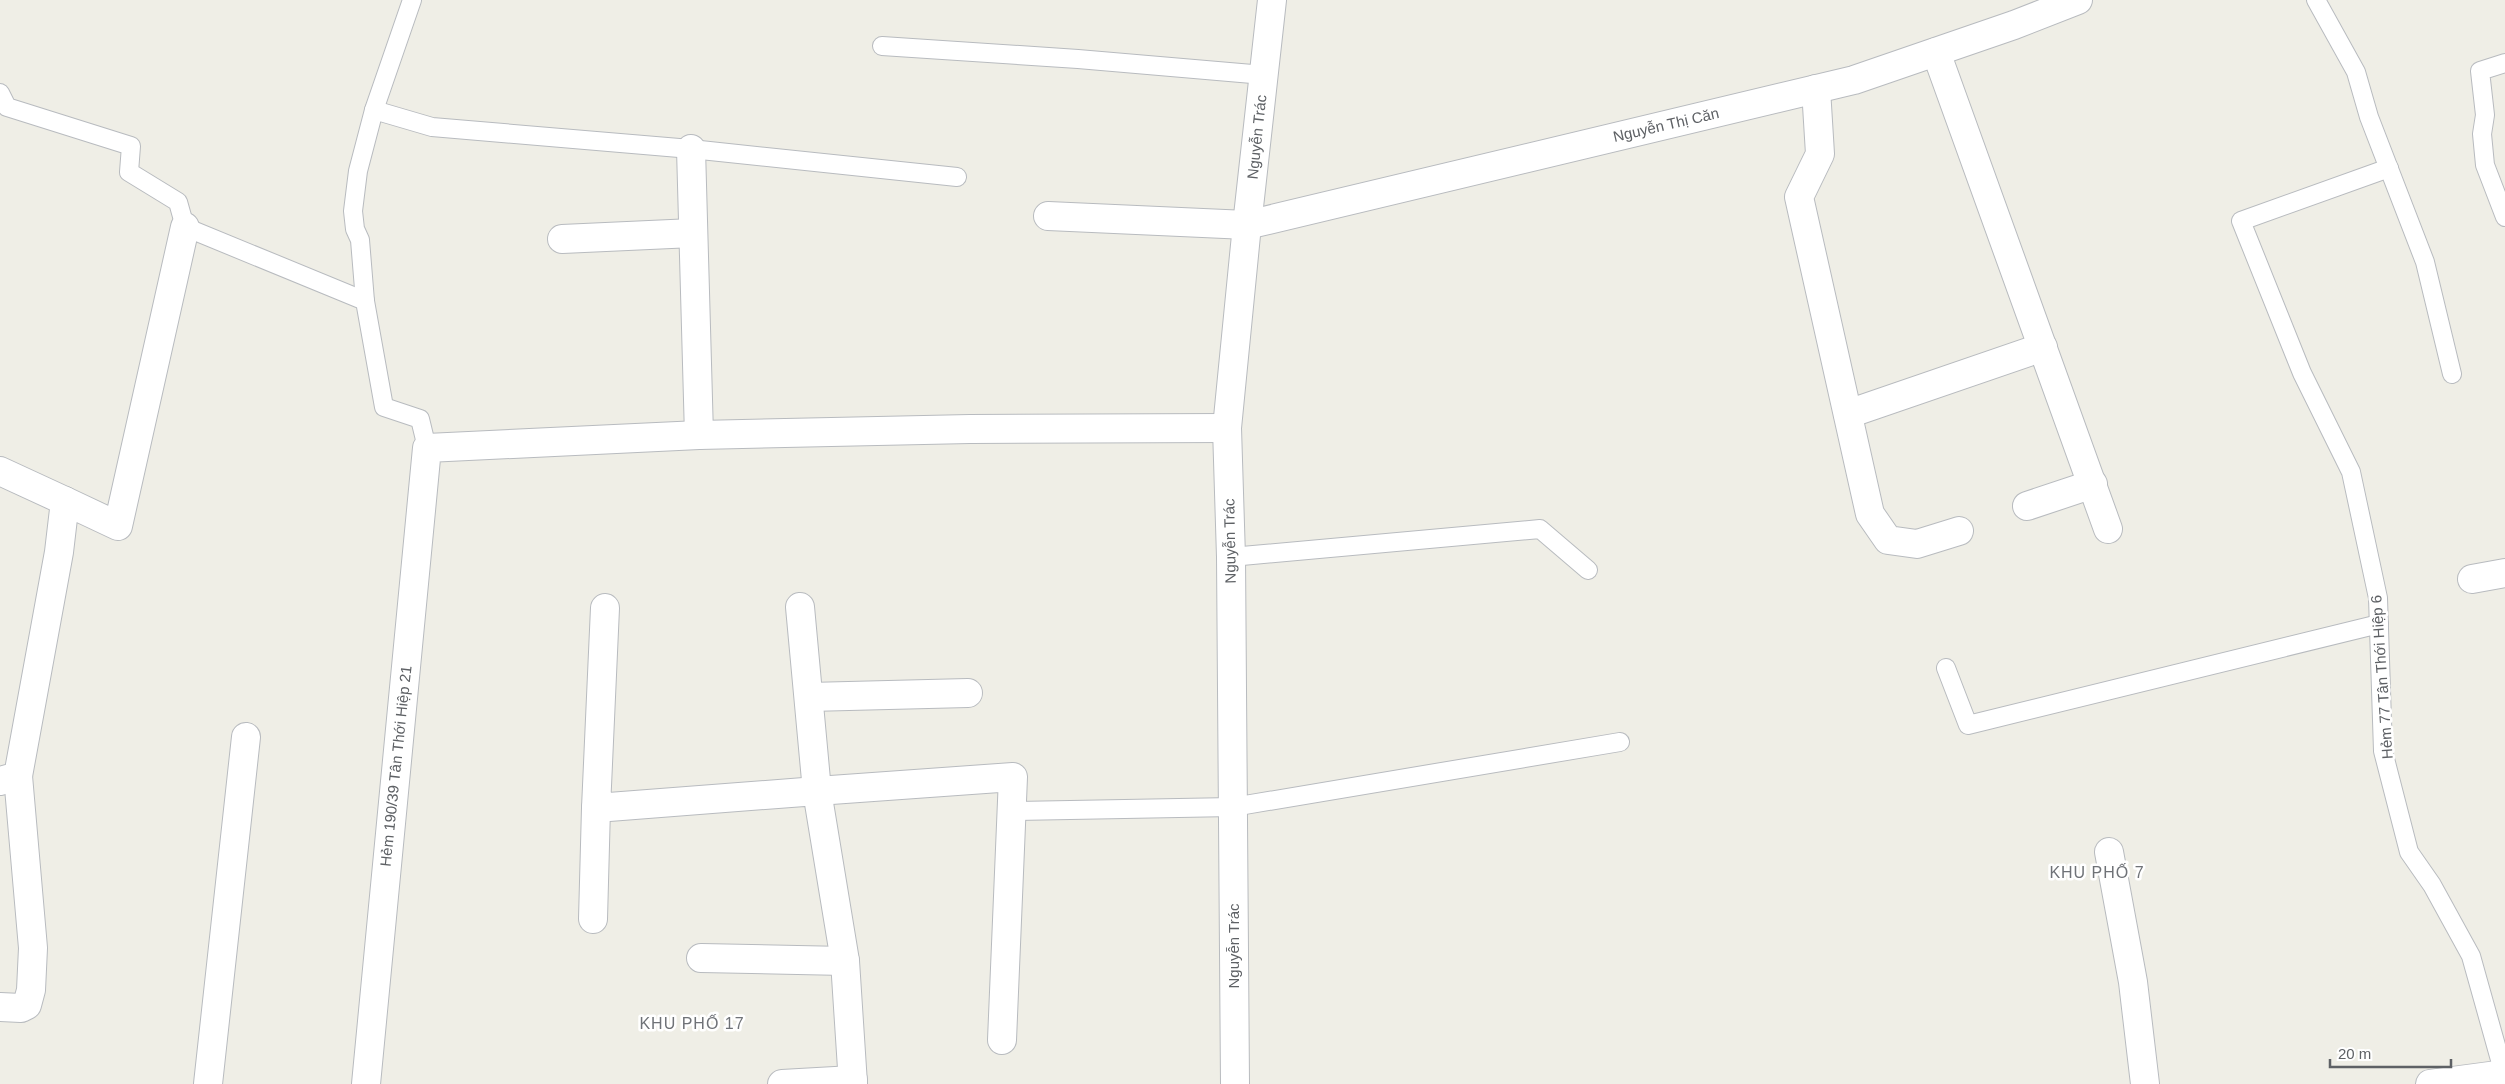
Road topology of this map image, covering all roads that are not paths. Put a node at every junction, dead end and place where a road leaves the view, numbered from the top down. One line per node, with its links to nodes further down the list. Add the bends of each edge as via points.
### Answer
1 (412, 0): 11 (lane)
2 (1272, 0): 8 (street, Nguyễn Trác)
3 (2078, 0): 6 (street, Nguyễn Thị Căn)
4 (2316, 0): 13 (lane, via 2356,72)
5 (882, 46): 8 (lane)
6 (1936, 52): 9 (street, Nguyễn Thị Căn); 22 (street)
7 (2505, 63): 16 (lane, via 2480,71 2485,115 2482,134 2485,165)
8 (1264, 75): 17 (street, Nguyễn Trác)
9 (1816, 90): 17 (street, Nguyễn Thị Căn); 24 (street, via 1820,154 1799,197)
10 (0, 93): 18 (lane, via 7,107 131,146 129,172 178,202)
11 (374, 110): 12 (lane, via 432,127); 21 (lane, via 358,171 353,211 360,240)
12 (692, 149): 14 (lane); 19 (street)
13 (2389, 168): 23 (lane, via 2425,262); 40 (lane, Hẻm 77 Tân Thới Hiệp 6, via 2241,221 2302,373 2351,472 2378,598)
14 (957, 176)
15 (1048, 216): 17 (street, Nguyễn Thị Căn)
16 (2505, 217)
17 (1247, 225): 25 (street, Nguyễn Trác)
18 (184, 227): 21 (lane); 30 (street, via 118,526)
19 (694, 233): 20 (street); 26 (street)
20 (562, 239)
21 (366, 301): 27 (lane, via 384,407 420,419)
22 (2043, 347): 24 (street); 29 (street)
23 (2452, 374)
24 (1848, 414): 33 (street, via 1870,514 1888,540 1917,544)
25 (1227, 428): 26 (street); 34 (street, Nguyễn Trác)
26 (699, 435): 27 (street)
27 (427, 448): 60 (street, Hẻm 190/39 Tân Thới Hiệp 21)
28 (0, 471): 30 (street)
29 (2093, 484): 31 (street); 32 (street)
30 (65, 501): 46 (street, via 59,552)
31 (2027, 506)
32 (2108, 529)
33 (1959, 532)
34 (1231, 557): 35 (lane, via 1540,529); 48 (street, Nguyễn Trác)
35 (1588, 570)
36 (2505, 573): 37 (street)
37 (2472, 579)
38 (605, 608): 49 (street)
39 (800, 608): 43 (street)
40 (2379, 624): 41 (lane, via 1968,725); 57 (lane, Hẻm 77 Tân Thới Hiệp 6, via 2383,751 2409,852 2472,956)
41 (1946, 668)
42 (968, 692): 43 (street)
43 (809, 696): 47 (street)
44 (246, 738): 59 (street)
45 (1620, 742): 48 (lane)
46 (9, 779): 55 (street, via 33,948 27,1005 22,1008)
47 (817, 791): 49 (street); 50 (street, via 1013,777); 54 (street)
48 (1233, 807): 50 (lane); 62 (street, Nguyễn Trác)
49 (596, 808): 52 (street)
50 (1012, 811): 56 (street)
51 (2109, 852): 63 (street, via 2133,982)
52 (593, 919)
53 (701, 958): 54 (street)
54 (845, 961): 58 (street)
55 (0, 1007)
56 (1002, 1040)
57 (2505, 1074): 64 (street)
58 (853, 1082): 61 (street)
59 (208, 1084)
60 (366, 1084)
61 (782, 1084)
62 (1235, 1084)
63 (2145, 1084)
64 (2430, 1084)

